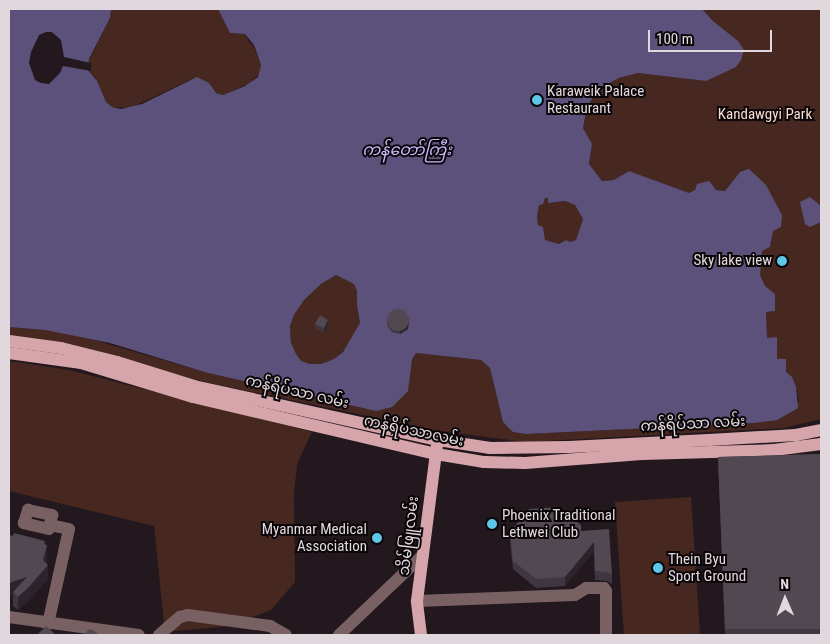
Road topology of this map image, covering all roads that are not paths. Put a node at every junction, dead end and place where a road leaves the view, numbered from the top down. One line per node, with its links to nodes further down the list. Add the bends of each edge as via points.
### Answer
1 (9, 341): 4 (main road, ကန်ရိပ်သာ လမ်း, via 61,348 194,386)
2 (9, 353): 6 (main road, ကန်ရိပ်သာလမ်း, via 81,363 193,397)
3 (821, 430): 4 (main road, ကန်ရိပ်သာ လမ်း, via 735,439 523,449)
4 (438, 440): 6 (main road, သိမ်ဖြူလမ်း)
5 (818, 445): 6 (main road, ကန်ရိပ်သာလမ်း, via 525,463 484,462)
6 (436, 454): 8 (main road, သိမ်ဖြူလမ်း)
7 (50, 525): 11 (street, via 70,529)
8 (423, 555): 9 (main road, သိမ်ဖြူလမ်း); 15 (street)
9 (418, 601): 16 (main road, သိမ်ဖြူလမ်း); 17 (street, via 575,594 586,588 604,588)
10 (9, 617): 11 (street)
11 (48, 624): 12 (street)
12 (139, 635)
13 (159, 635): 14 (street, via 180,617 188,615 270,626)
14 (286, 635)
15 (339, 635)
16 (421, 635)
17 (606, 635)

